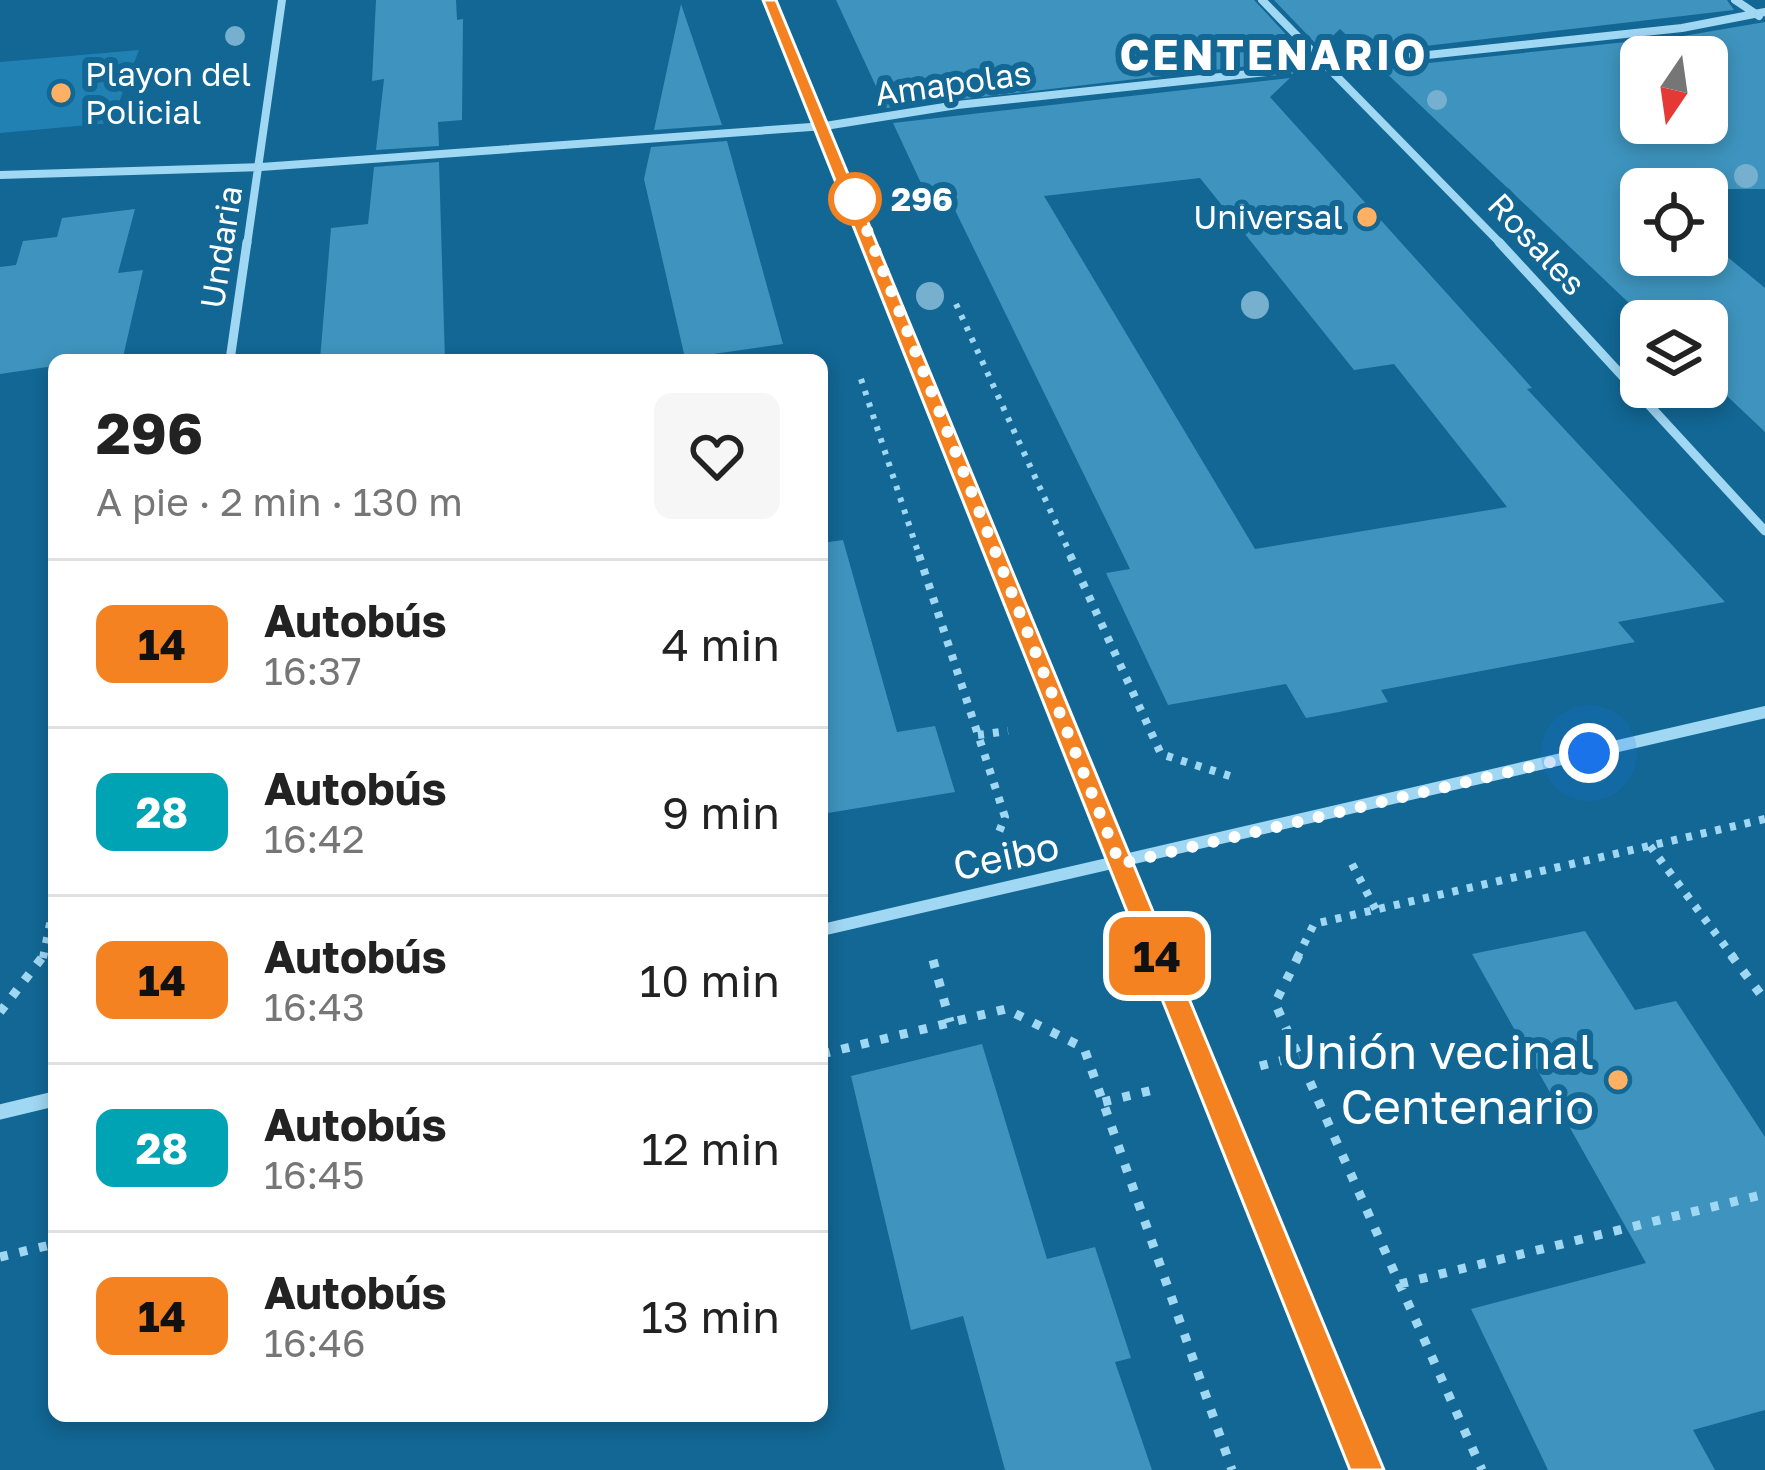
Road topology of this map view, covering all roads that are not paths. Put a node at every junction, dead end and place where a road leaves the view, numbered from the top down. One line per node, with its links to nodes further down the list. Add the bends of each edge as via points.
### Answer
1 (282, 0): 8 (street, Undaria)
2 (770, 0): 7 (street)
3 (1262, 0): 6 (street, Rosales)
4 (1735, 0): 5 (street)
5 (1762, 15): 6 (street, Amapolas)
6 (1327, 66): 7 (street, Amapolas, via 957,104); 11 (street, Rosales)
7 (826, 126): 8 (street, Amapolas); 13 (street)
8 (261, 167): 9 (street, Amapolas); 10 (street, Undaria)
9 (0, 176)
10 (231, 354)
11 (1765, 531)
12 (1765, 712): 13 (street, Ceibo)
13 (1120, 864): 14 (street, Ceibo); 17 (street)
14 (828, 929)
15 (48, 1100): 16 (street)
16 (0, 1112)
17 (1367, 1470)

